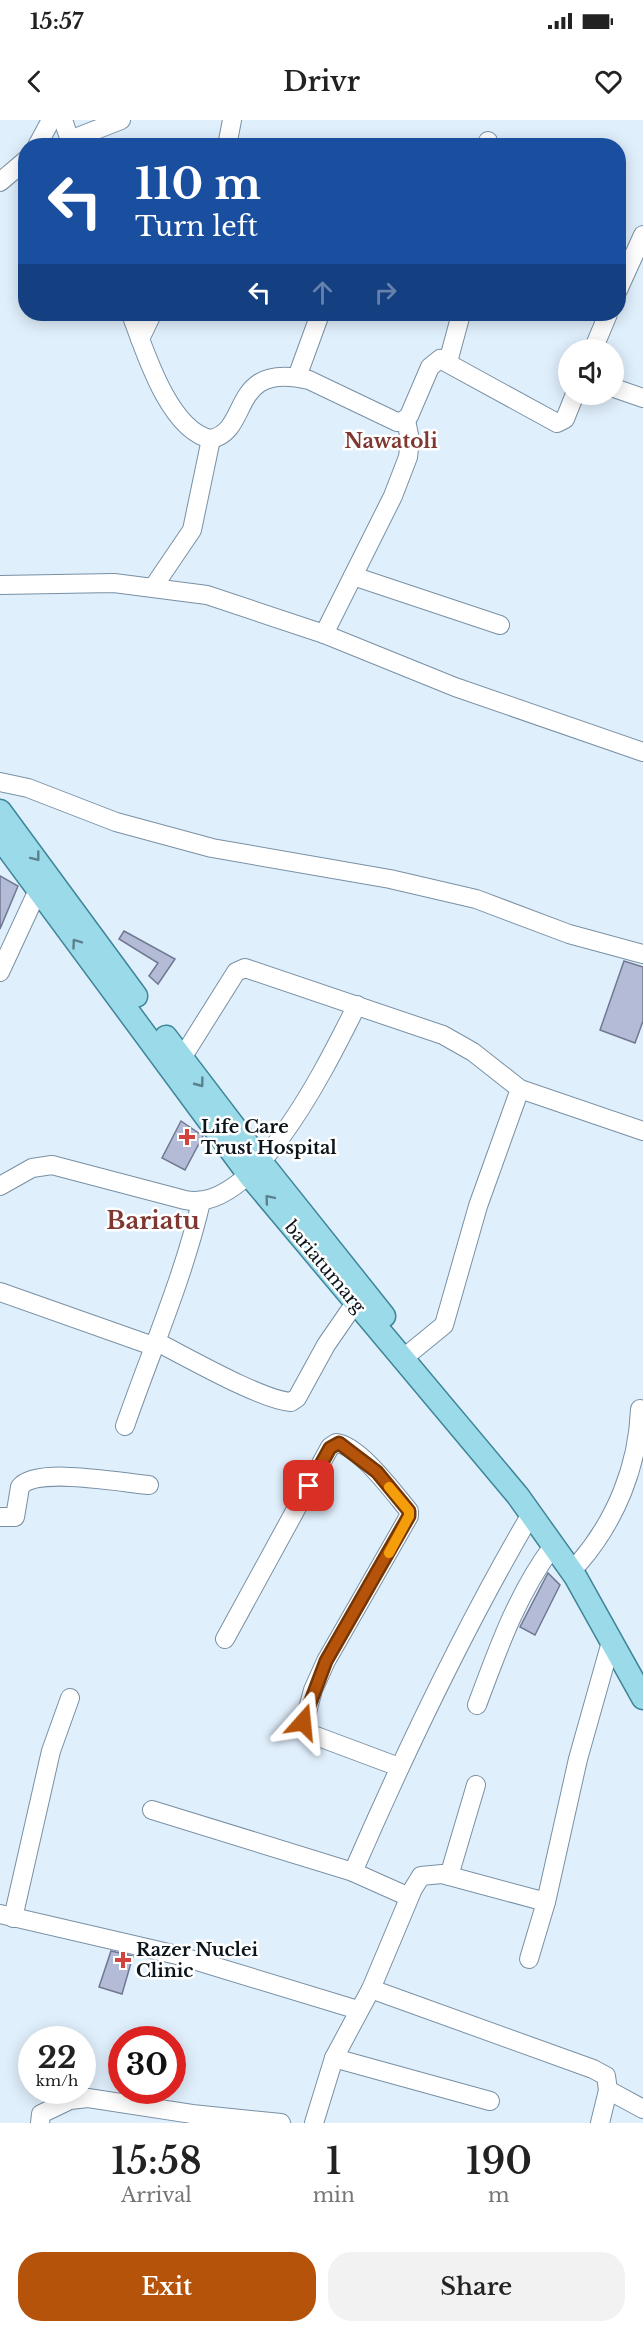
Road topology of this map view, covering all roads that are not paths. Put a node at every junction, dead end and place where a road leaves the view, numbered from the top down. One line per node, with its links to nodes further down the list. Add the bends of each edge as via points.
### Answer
1 (51, 120): 5 (street)
2 (63, 120): 6 (street)
3 (121, 120): 7 (street)
4 (232, 120): 8 (street)
5 (41, 138)
6 (69, 138)
7 (82, 138)
8 (229, 138)
9 (18, 167): 10 (street)
10 (0, 182)
11 (643, 235): 12 (street)
12 (626, 272)
13 (134, 321): 18 (street)
14 (149, 321): 18 (street)
15 (317, 321): 21 (street)
16 (459, 321): 20 (street)
17 (605, 321): 19 (street)
18 (140, 339): 26 (street, via 172,406 196,434)
19 (598, 339)
20 (448, 362): 24 (street, via 556,423 565,420); 25 (street, via 440,359 433,363)
21 (297, 377): 25 (street, via 325,386 392,421); 26 (street, via 270,379 253,386 224,434)
22 (624, 391): 23 (street)
23 (643, 398)
24 (571, 405)
25 (406, 420): 27 (street, via 408,457)
26 (211, 439): 29 (street, via 192,531)
27 (353, 576): 30 (street); 31 (street)
28 (0, 585): 29 (street, via 76,582)
29 (154, 586): 31 (street, via 207,595)
30 (500, 626)
31 (324, 634): 32 (street, via 455,687)
32 (643, 752)
33 (0, 783): 37 (street, via 28,788 116,822 212,848 390,879 476,899 569,934)
34 (0, 811): 40 (main road, bariatumarg, one-way to 40)
35 (0, 838): 36 (main road, bariatumarg)
36 (38, 890): 38 (street); 43 (main road, bariatumarg, one-way to 36)
37 (643, 954)
38 (0, 972)
39 (357, 1005): 40 (street, via 242,968); 41 (street, via 443,1035); 43 (street, via 306,1100)
40 (182, 1058): 43 (main road, bariatumarg, one-way to 43)
41 (520, 1089): 42 (street); 49 (street, via 478,1206 444,1325)
42 (643, 1131)
43 (255, 1169): 45 (street, via 221,1194); 47 (main road, bariatumarg, one-way to 43); 49 (main road, bariatumarg, via 364,1289)
44 (0, 1186): 45 (street, via 32,1168 52,1165)
45 (201, 1202): 48 (street, via 184,1266)
46 (0, 1292): 48 (street)
47 (355, 1303): 48 (street, via 291,1402); 54 (main road, bariatumarg)
48 (154, 1343): 51 (street)
49 (411, 1352): 57 (main road, bariatumarg, via 542,1505)
50 (640, 1409): 52 (street)
51 (125, 1426)
52 (641, 1445): 57 (street, via 607,1527)
53 (149, 1485): 55 (street, via 77,1478 29,1480 20,1487 15,1516)
54 (531, 1514): 56 (main road, bariatumarg); 64 (street, via 489,1586)
55 (0, 1517)
56 (553, 1546): 59 (main road, bariatumarg, via 575,1576); 63 (street, via 513,1613)
57 (579, 1563): 60 (main road, bariatumarg, via 621,1626)
58 (225, 1639): 64 (street, via 330,1448 339,1443 346,1446 377,1472 409,1511 409,1518 326,1661 303,1727 308,1733)
59 (612, 1642): 62 (main road, bariatumarg); 70 (street, via 578,1759)
60 (643, 1668)
61 (70, 1698): 71 (street, via 51,1751)
62 (643, 1698)
63 (477, 1705)
64 (399, 1767): 67 (street)
65 (476, 1785): 68 (street)
66 (152, 1810): 67 (street)
67 (353, 1872): 69 (street)
68 (449, 1876): 69 (street, via 421,1876); 70 (street)
69 (409, 1897): 73 (street)
70 (546, 1902): 72 (street)
71 (6, 1916): 74 (street, via 177,1955)
72 (529, 1959)
73 (371, 1989): 74 (street); 76 (street, via 593,2069 606,2076)
74 (358, 2010): 75 (street)
75 (334, 2058): 77 (street); 81 (street)
76 (608, 2090): 78 (street); 82 (street)
77 (490, 2101)
78 (643, 2109)
79 (40, 2123): 80 (street, via 41,2114 47,2109 88,2098)
80 (281, 2123)
81 (314, 2123)
82 (600, 2123)

